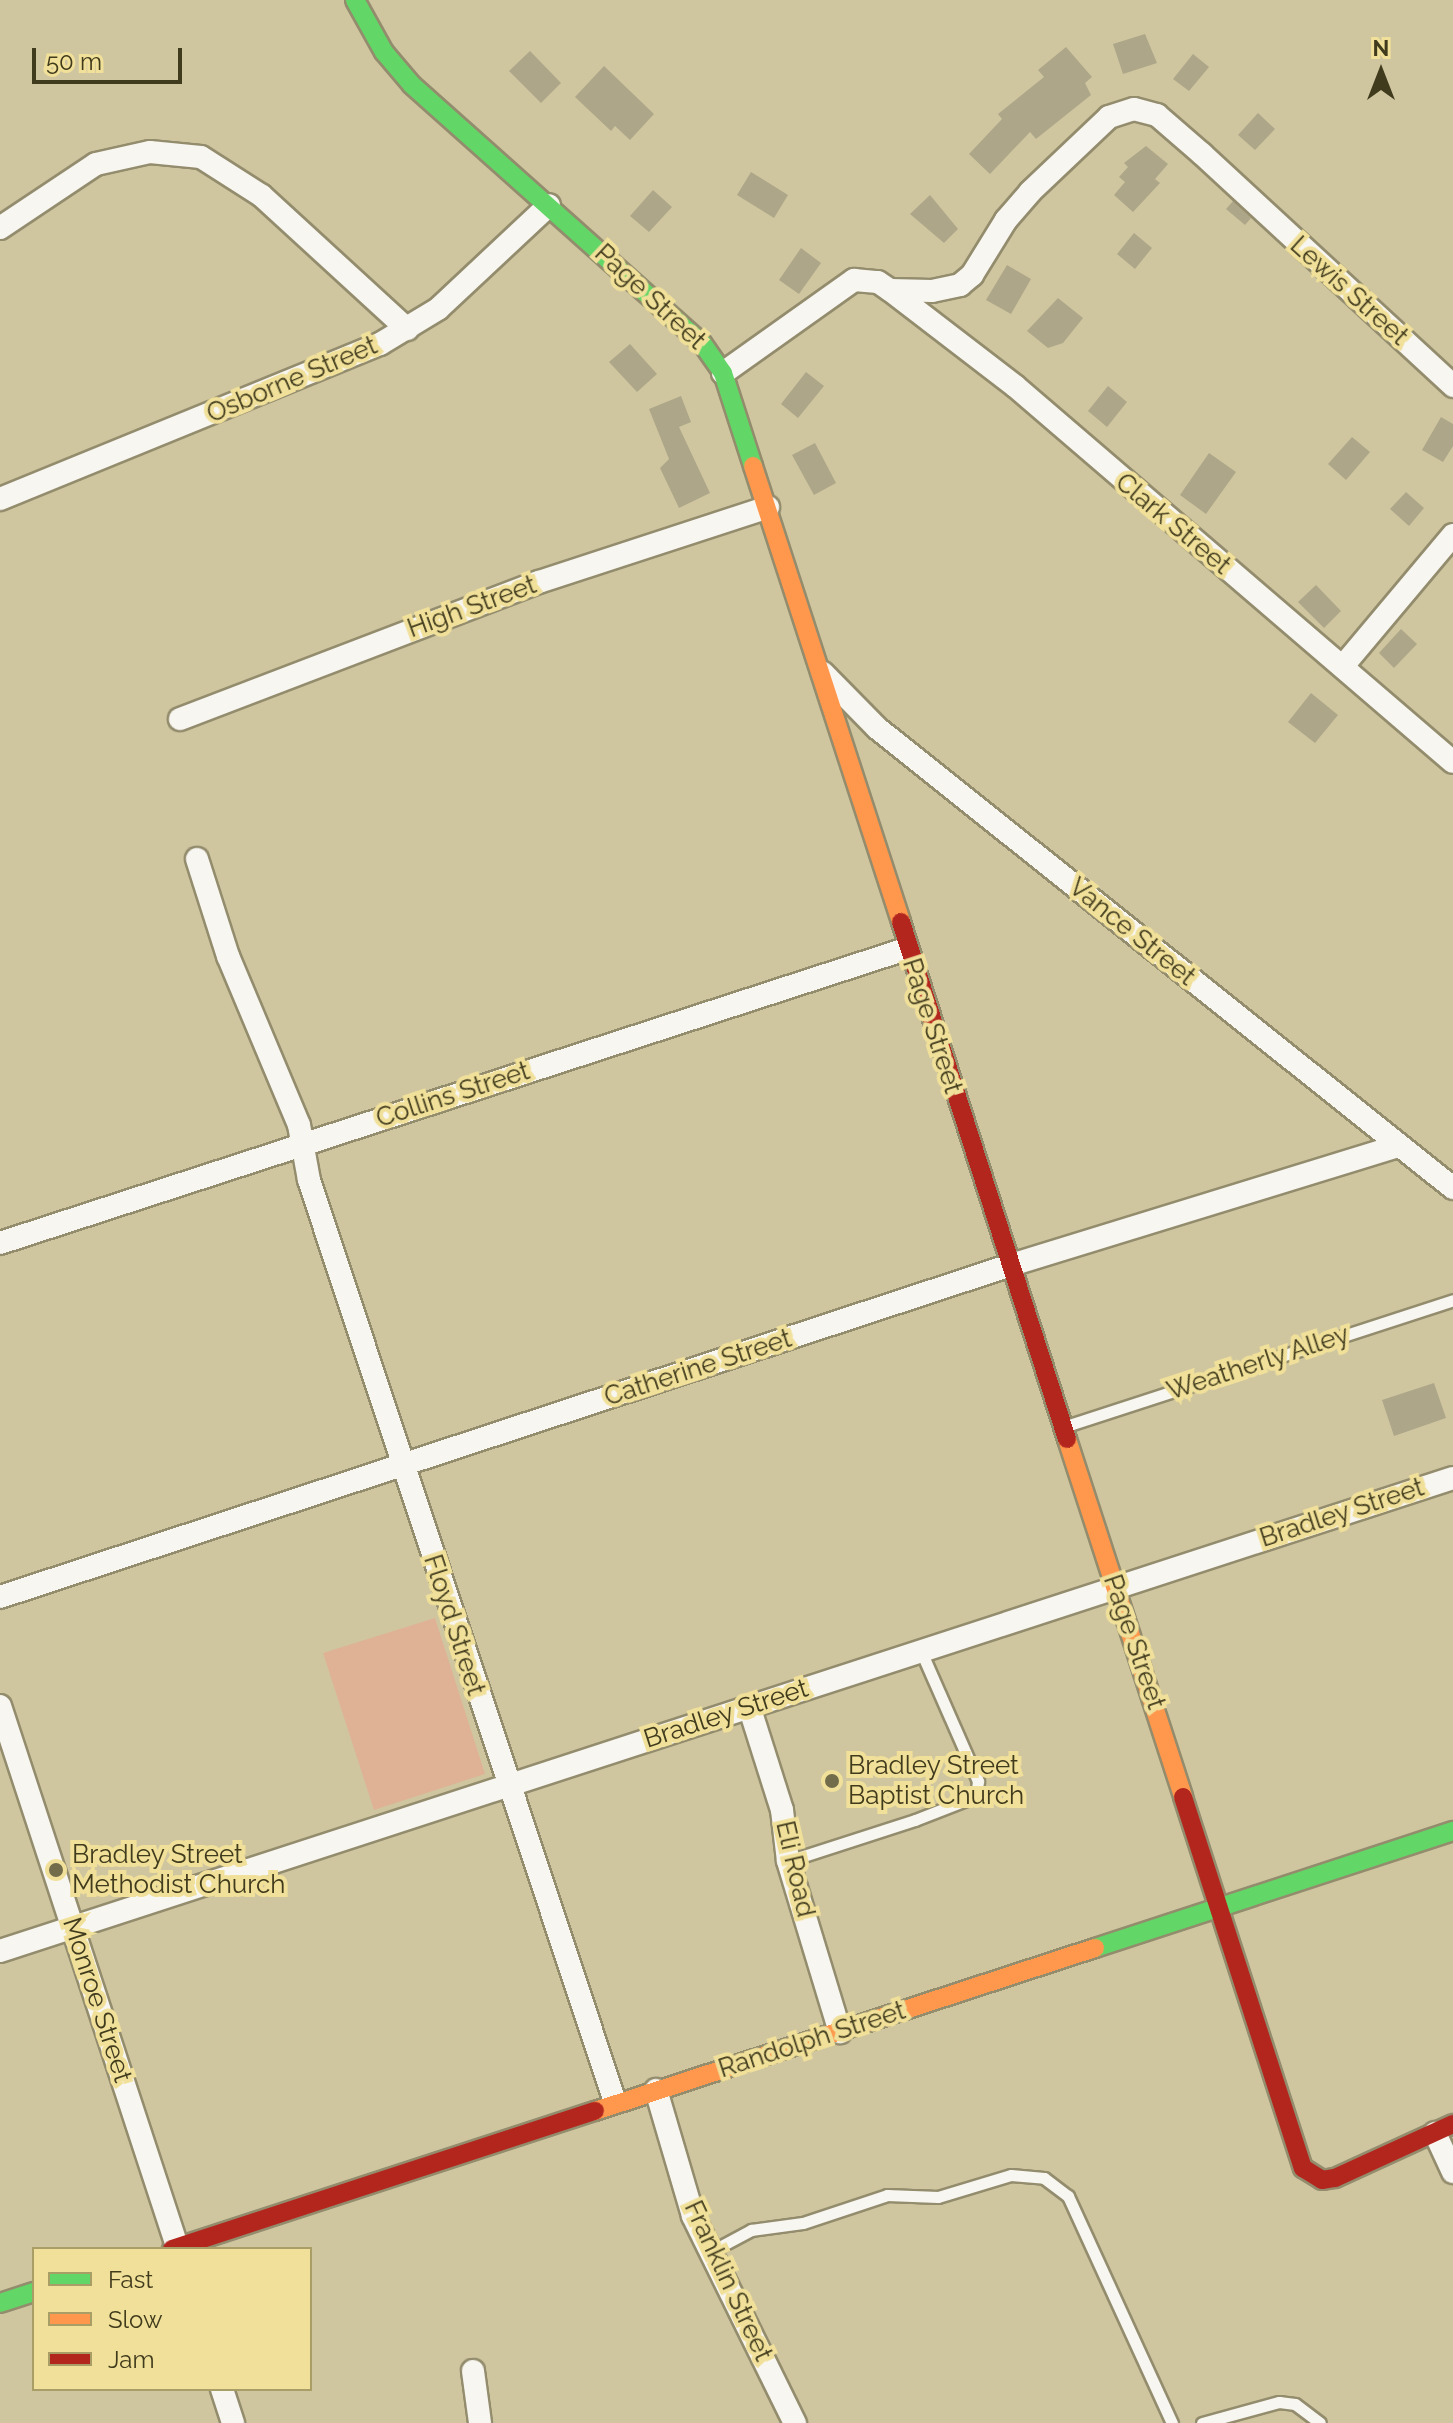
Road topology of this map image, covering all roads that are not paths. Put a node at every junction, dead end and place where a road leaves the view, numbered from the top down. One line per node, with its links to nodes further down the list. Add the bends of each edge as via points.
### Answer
1 (355, 0): 2 (street, Page Street, via 384,52 412,85)
2 (549, 205): 5 (street, Osborne Street, via 470,282); 6 (street, Page Street, via 702,343)
3 (0, 228): 5 (street, via 96,164 150,152 201,157 262,196)
4 (890, 290): 6 (street, Lewis Street, via 868,279 841,286); 7 (street, Lewis Street, via 960,285 1030,192 1109,117 1123,111 1157,115); 11 (street, Clark Street, via 1015,386)
5 (407, 329): 8 (street, Osborne Street, via 278,389)
6 (723, 373): 9 (street, Page Street)
7 (1453, 386)
8 (0, 499)
9 (768, 507): 12 (street, Page Street); 13 (street, High Street, via 539,582)
10 (1453, 535): 11 (street)
11 (1343, 666): 14 (street, Clark Street)
12 (818, 668): 16 (street, Page Street); 18 (street, Vance Street, via 877,728)
13 (180, 719)
14 (1453, 762)
15 (197, 859): 17 (street, via 228,956 290,1103)
16 (906, 949): 17 (street, Collins Street); 21 (street, Page Street)
17 (302, 1145): 20 (street, Collins Street); 24 (street, Floyd Street)
18 (1399, 1146): 19 (street, Vance Street); 21 (street, Catherine Street)
19 (1453, 1188)
20 (0, 1243)
21 (1011, 1265): 23 (street, Page Street); 24 (street, Catherine Street)
22 (1453, 1300): 23 (lane, Weatherly Alley)
23 (1063, 1427): 26 (street, Page Street)
24 (402, 1467): 27 (street, Catherine Street); 31 (street, Floyd Street)
25 (1453, 1478): 26 (street, Bradley Street)
26 (1115, 1587): 28 (street, Bradley Street); 34 (street, Page Street)
27 (0, 1597)
28 (921, 1651): 30 (street, Bradley Street); 33 (lane, via 978,1781 977,1790 915,1820)
29 (0, 1706): 35 (street, Monroe Street)
30 (749, 1706): 31 (street, Bradley Street); 33 (street, Eli Road, via 782,1810)
31 (509, 1786): 35 (street, Bradley Street); 39 (street, Floyd Street)
32 (1453, 1831): 34 (street, Randolph Street)
33 (788, 1861): 37 (street, Eli Road)
34 (1220, 1908): 37 (street, Randolph Street); 40 (street, Page Street, via 1303,2168 1312,2177 1335,2178)
35 (73, 1926): 36 (street, Bradley Street); 42 (street, Monroe Street)
36 (0, 1951)
37 (840, 2032): 38 (street, Randolph Street)
38 (656, 2090): 39 (street, Randolph Street); 44 (street, Franklin Street, via 693,2216)
39 (615, 2102): 43 (street, Randolph Street)
40 (1444, 2129): 41 (street)
41 (1453, 2172)
42 (176, 2247)
43 (179, 2247)
44 (710, 2253): 49 (street, Franklin Street); 52 (lane, via 751,2230 803,2223 887,2195 938,2197 1011,2175 1044,2178 1068,2196)
45 (32, 2293): 46 (street)
46 (0, 2303)
47 (473, 2371): 51 (street)
48 (223, 2391): 50 (street)
49 (791, 2422)
50 (233, 2423)
51 (480, 2423)
52 (1172, 2423)
53 (1202, 2423): 54 (lane, via 1279,2402 1295,2404)
54 (1320, 2423)

